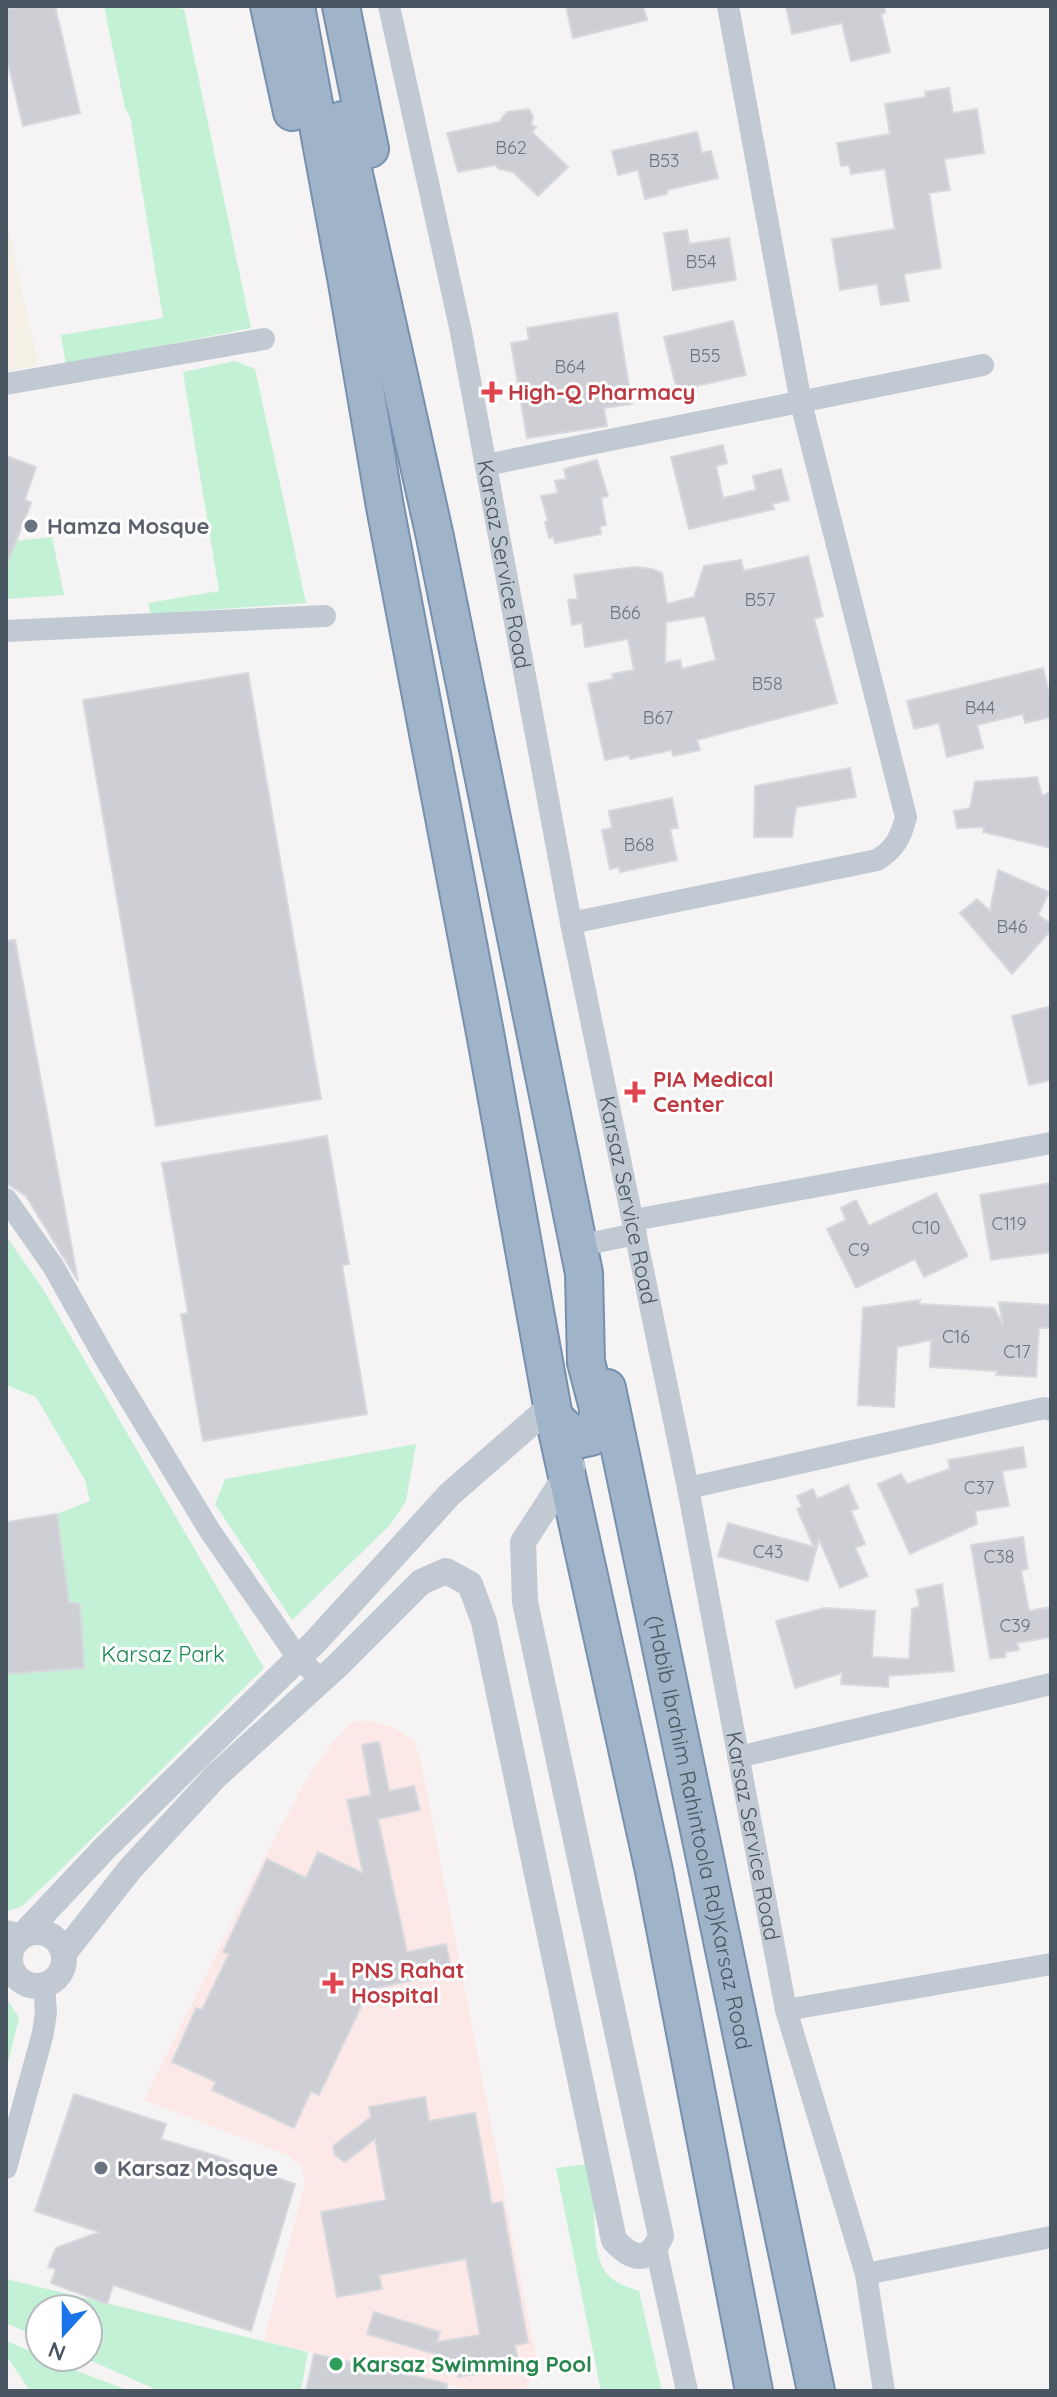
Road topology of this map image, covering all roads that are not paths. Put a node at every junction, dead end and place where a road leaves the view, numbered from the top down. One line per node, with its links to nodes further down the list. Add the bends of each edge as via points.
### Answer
1 (269, 6): 12 (highway, via 334,316)
2 (296, 6): 12 (highway)
3 (321, 6): 13 (highway, via 346,142)
4 (341, 6): 13 (highway, via 431,457)
5 (389, 6): 11 (street, Karsaz Service Road)
6 (728, 6): 10 (street)
7 (264, 339): 9 (street)
8 (983, 365): 10 (street)
9 (6, 384)
10 (801, 403): 11 (street); 16 (street, via 901,793 906,817 901,836 891,852 877,860)
11 (486, 465): 16 (street, Karsaz Service Road)
12 (385, 507): 22 (highway)
13 (435, 537): 20 (highway)
14 (325, 616): 15 (street)
15 (6, 631)
16 (571, 923): 19 (street, Karsaz Service Road)
17 (1051, 1143): 19 (street)
18 (6, 1199): 26 (street, via 53,1266 210,1531)
19 (635, 1227): 20 (street); 25 (street, Karsaz Service Road)
20 (580, 1260): 23 (highway, via 586,1362 599,1412); 44 (highway, (Habib Ibrahim Rahintoola Rd)Karsaz Road)
21 (1051, 1410): 25 (street)
22 (552, 1412): 23 (highway, via 577,1440); 24 (highway); 26 (street, via 450,1494)
23 (591, 1437): 24 (street)
24 (567, 1476): 40 (street, via 523,1542 525,1602 661,2236); 43 (highway, via 654,1871)
25 (688, 1488): 29 (street, Karsaz Service Road)
26 (298, 1658): 27 (street); 30 (street)
27 (322, 1680): 31 (street, via 216,1776); 40 (street, via 421,1582 446,1571 470,1584 484,1622 614,2240 637,2256)
28 (1051, 1684): 29 (street)
29 (738, 1757): 37 (street, Karsaz Service Road)
30 (106, 1847): 31 (street); 32 (street)
31 (131, 1868): 33 (street)
32 (14, 1935): 33 (street, via 42,1933 59,1943); 35 (street)
33 (64, 1953): 36 (street, via 60,1973)
34 (1051, 1964): 37 (street)
35 (8, 1965): 36 (street, via 23,1982)
36 (44, 1985): 38 (street, via 43,2033)
37 (786, 2010): 41 (street, Karsaz Service Road)
38 (6, 2168)
39 (1051, 2237): 41 (street)
40 (656, 2248): 42 (street)
41 (866, 2274): 45 (street, Karsaz Service Road)
42 (687, 2391)
43 (754, 2391)
44 (816, 2391)
45 (884, 2391)

